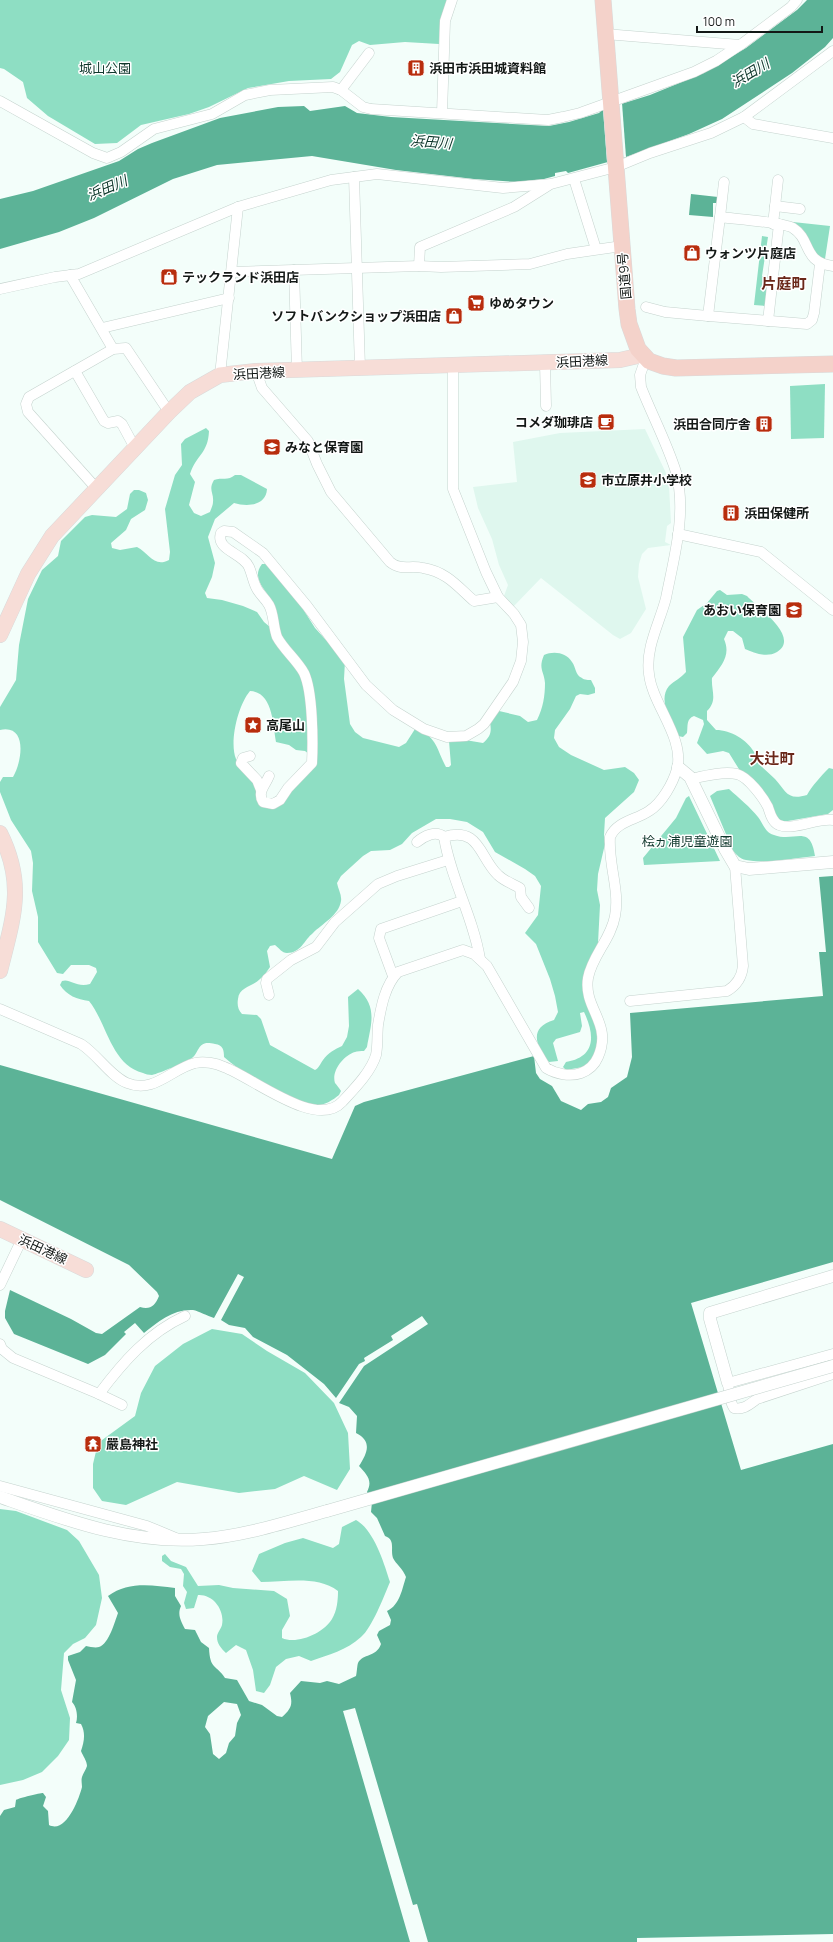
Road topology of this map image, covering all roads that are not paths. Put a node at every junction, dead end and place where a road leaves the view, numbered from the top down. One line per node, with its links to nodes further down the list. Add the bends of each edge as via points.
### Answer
1 (452, 0): 11 (street, via 445,21)
2 (603, 0): 4 (highway, 国道9号)
3 (797, 0): 5 (street)
4 (605, 34): 5 (street); 10 (highway, 国道9号)
5 (740, 44): 10 (street, via 716,61 694,72)
6 (833, 51): 12 (street)
7 (368, 53): 8 (street)
8 (341, 90): 9 (street, via 321,87 253,93 212,114 154,129 107,158 93,153); 11 (street, via 366,108)
9 (0, 101)
10 (610, 103): 11 (street, via 548,120); 14 (highway, 国道9号)
11 (442, 113)
12 (744, 117): 13 (street, via 753,124); 14 (street, via 711,133)
13 (833, 138)
14 (616, 164): 16 (street); 25 (highway, 国道9号)
15 (354, 177): 19 (street, via 377,174 503,188); 21 (street, via 331,180); 30 (street)
16 (574, 179): 19 (street); 26 (street)
17 (778, 180): 20 (street)
18 (724, 182): 23 (street)
19 (551, 184): 28 (street, via 514,207 420,247)
20 (775, 206): 22 (street); 24 (street)
21 (238, 208): 32 (street); 33 (street, via 79,274)
22 (800, 209)
23 (720, 217): 24 (street); 37 (street)
24 (776, 224): 27 (street, via 797,231); 38 (street)
25 (622, 246): 26 (street); 41 (highway, 国道9号, via 629,324 634,342)
26 (596, 249): 28 (street, via 530,264)
27 (820, 264): 29 (street); 38 (street, via 814,314 810,322 804,324)
28 (419, 266): 30 (street)
29 (833, 266)
30 (357, 268): 31 (street); 45 (street)
31 (294, 270): 32 (street); 48 (street)
32 (232, 272): 35 (street)
33 (70, 275): 34 (street); 39 (street)
34 (0, 289)
35 (229, 298): 39 (street); 49 (street)
36 (646, 307): 37 (street, via 665,312)
37 (708, 316): 38 (street)
38 (768, 321)
39 (102, 328): 40 (street)
40 (113, 349): 46 (street); 51 (street, via 128,350)
41 (644, 357): 42 (main road, 浜田港線); 43 (highway, via 656,364 676,368); 54 (street, via 640,376 641,387 676,472 680,508)
42 (545, 363): 44 (main road, 浜田港線); 50 (street)
43 (833, 364)
44 (453, 366): 45 (main road, 浜田港線); 55 (street, via 453,489)
45 (360, 368): 48 (main road, 浜田港線)
46 (75, 371): 52 (street, via 104,421 118,421 122,424); 53 (street, via 29,397 26,409)
47 (256, 371): 48 (main road, 浜田港線); 49 (main road, 浜田港線); 55 (street, via 262,388 308,441 331,492 390,562 403,568 422,567 450,578 474,601)
48 (297, 371)
49 (220, 375): 51 (main road, 浜田港線, via 190,392)
50 (546, 406)
51 (169, 412): 52 (main road, 浜田港線)
52 (135, 448): 53 (main road, 浜田港線)
53 (96, 488): 57 (main road, 浜田港線, via 61,525 43,549)
54 (678, 534): 56 (street, via 761,552); 60 (street, via 665,599 649,657 649,674 672,732 678,753)
55 (498, 597): 63 (street, via 514,614 520,625 524,650 514,682 484,724 466,736 447,737 424,729 388,706 366,685 307,606 263,553 228,530 221,534 219,538 222,546 247,563 256,587 268,604 278,638 305,675 310,701 312,763 280,800 273,804 263,802)
56 (833, 610)
57 (4, 616): 58 (main road, 浜田港線)
58 (0, 635)
59 (250, 756): 63 (street, via 242,758 241,763 257,780)
60 (678, 767): 62 (street); 73 (street, via 674,779 658,804 649,812 620,825 612,832 610,838 616,901 615,917 590,972 588,984 589,998 601,1024 603,1040 596,1061 587,1071 568,1074 556,1073 546,1068)
61 (269, 776): 63 (street)
62 (691, 779): 64 (street, via 722,774 740,776 762,796 773,820 779,824 795,825 824,818); 70 (street)
63 (261, 790)
64 (833, 820)
65 (0, 833): 74 (main road, via 12,862 16,881 12,920)
66 (444, 836): 67 (street, via 433,834); 68 (street); 72 (street, via 462,835 474,840 498,875 520,888 521,898)
67 (417, 842)
68 (448, 860): 71 (street); 76 (street, via 378,884 335,922 316,947 291,960 267,979)
69 (833, 862): 70 (street, via 749,869)
70 (735, 866): 77 (street, via 743,966 739,980 727,991)
71 (462, 901): 73 (street, via 477,938); 75 (street, via 381,929 379,938)
72 (529, 908)
73 (480, 959): 75 (street, via 468,951 456,951)
74 (0, 971)
75 (393, 976): 78 (street, via 378,1025 378,1046 374,1061 341,1103 332,1109 317,1111 303,1107 226,1067 206,1062 194,1063 154,1084 129,1084 116,1076 93,1051 81,1044)
76 (269, 994)
77 (630, 1000)
78 (0, 1009)
79 (0, 1229): 80 (main road, 浜田港線)
80 (22, 1239): 81 (main road, 浜田港線); 83 (street)
81 (86, 1270)
82 (833, 1276): 89 (street, via 710,1313)
83 (0, 1285)
84 (185, 1316): 90 (street, via 144,1341)
85 (0, 1344): 90 (street, via 13,1358)
86 (833, 1354): 89 (street)
87 (833, 1366): 94 (street, bridge, via 241,1534)
88 (833, 1374): 89 (street, via 757,1399 739,1409 732,1405)
89 (728, 1383)
90 (99, 1394): 91 (street)
91 (122, 1404)
92 (0, 1486): 94 (street, via 147,1526)
93 (0, 1497): 94 (street, via 105,1531)
94 (179, 1540)

